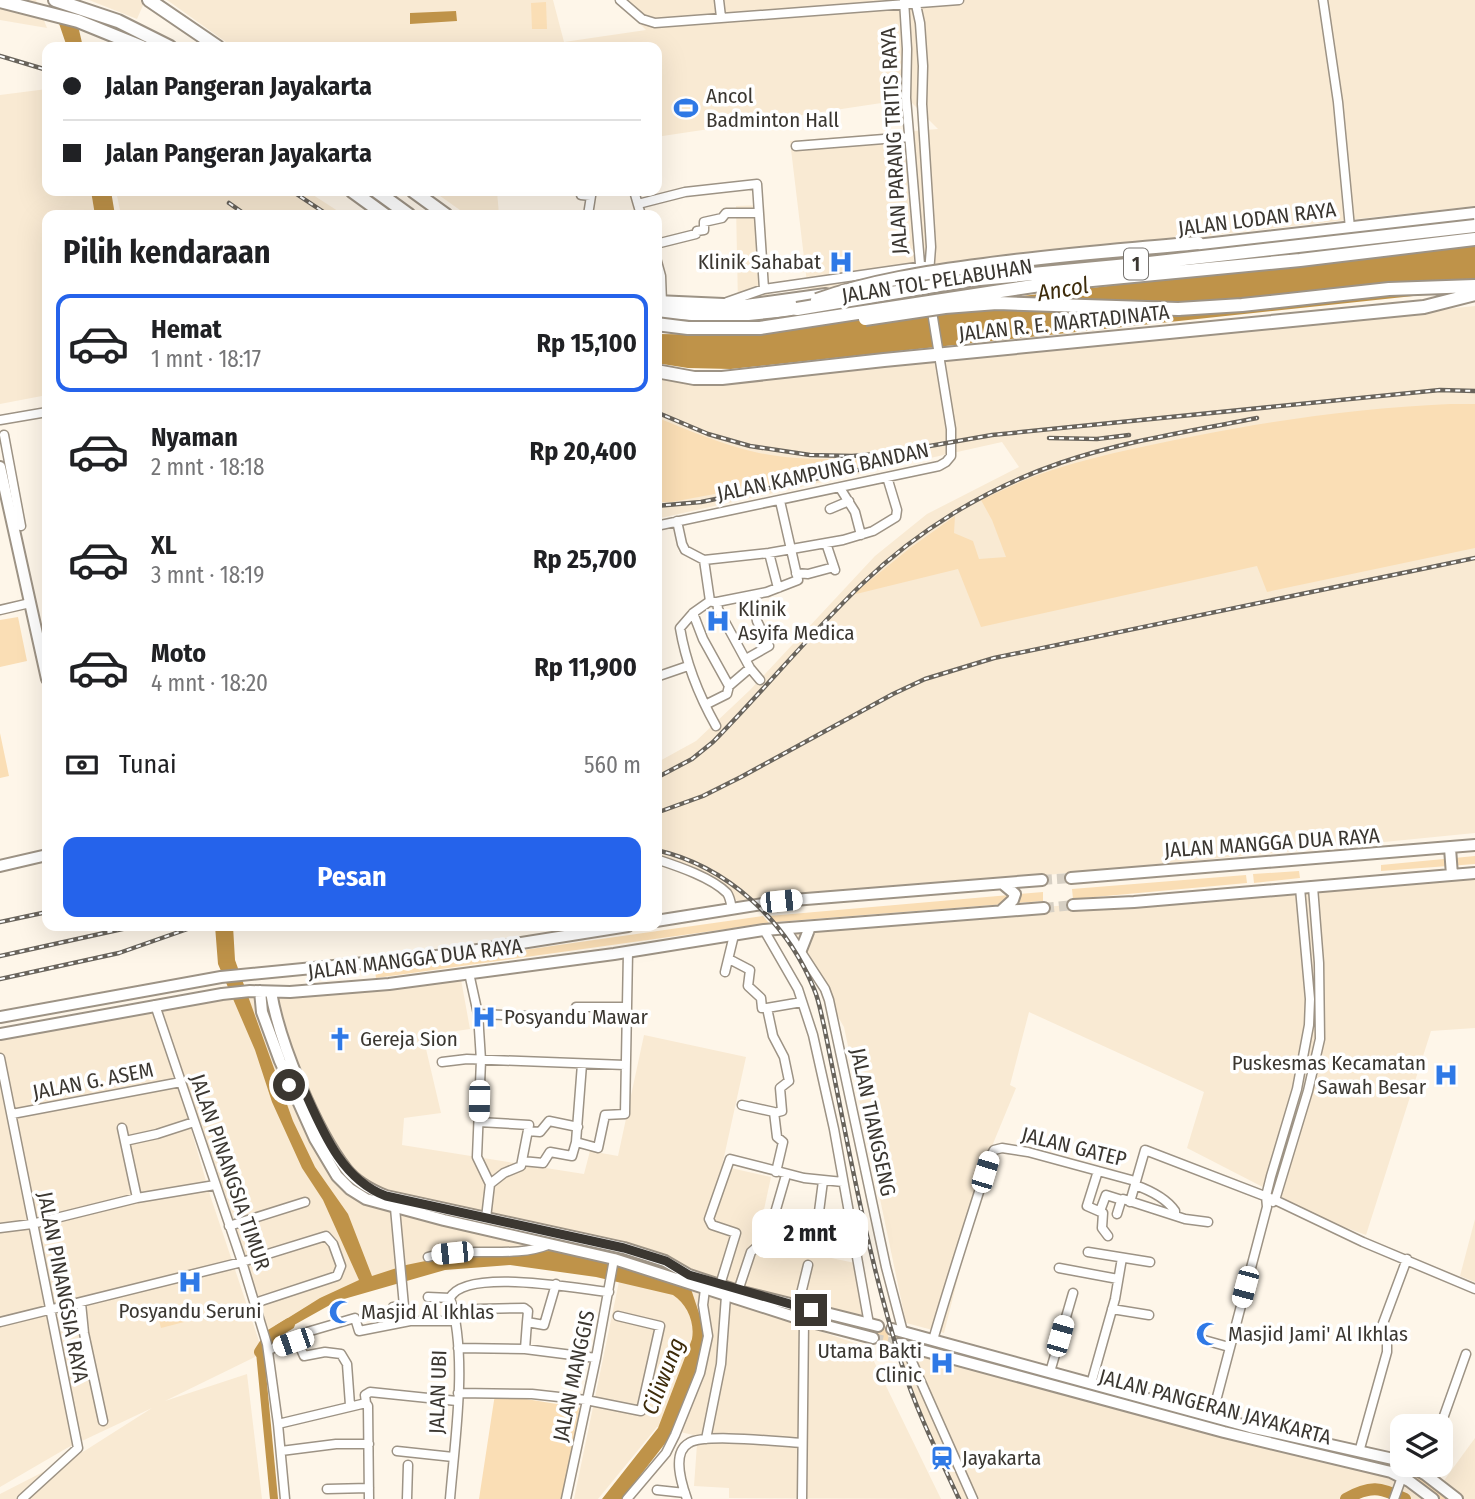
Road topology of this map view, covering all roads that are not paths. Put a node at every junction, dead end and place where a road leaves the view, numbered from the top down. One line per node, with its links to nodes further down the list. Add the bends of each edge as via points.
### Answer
1 (55, 0): 14 (highway, via 118,21)
2 (149, 0): 15 (highway)
3 (620, 0): 10 (street, via 642,19 655,23)
4 (719, 0): 10 (street)
5 (959, 0): 9 (street)
6 (1323, 0): 30 (street)
7 (0, 1): 13 (highway, via 88,24)
8 (903, 2): 9 (street); 10 (street); 11 (street, JALAN PARANG TRITIS RAYA)
9 (919, 2): 12 (street, JALAN PARANG TRITIS RAYA)
10 (721, 17)
11 (905, 23): 12 (street); 16 (street, JALAN PARANG TRITIS RAYA)
12 (920, 23): 34 (street, JALAN PARANG TRITIS RAYA, via 931,247)
13 (130, 42)
14 (160, 42)
15 (211, 42)
16 (909, 137): 17 (street); 34 (street, JALAN PARANG TRITIS RAYA)
17 (796, 146)
18 (359, 196): 23 (highway)
19 (383, 196): 24 (highway)
20 (420, 196): 25 (highway)
21 (636, 196): 22 (street)
22 (638, 204): 26 (street); 27 (street, via 685,192 755,183)
23 (377, 210)
24 (402, 210)
25 (439, 210)
26 (640, 210)
27 (759, 213): 32 (street, via 726,213 704,222 704,230 696,234); 36 (street)
28 (1475, 214): 30 (highway, JALAN LODAN RAYA / 1)
29 (1475, 226): 43 (highway, JALAN TOL PELABUHAN / 1, bridge, via 1008,276)
30 (1350, 228): 33 (highway, JALAN LODAN RAYA / 1)
31 (1475, 239): 45 (highway, JALAN TOL PELABUHAN / 1, bridge, via 1040,285)
32 (662, 242)
33 (1223, 243): 34 (highway, JALAN LODAN RAYA / 1); 43 (highway, bridge, via 950,269 864,287)
34 (925, 276): 36 (street, JALAN LODAN RAYA); 40 (highway, JALAN LODAN RAYA / 1, via 762,305); 46 (street, JALAN KAMPUNG BANDAN)
35 (1475, 286): 45 (highway, bridge, via 1155,310 988,304)
36 (764, 289): 40 (street, JALAN LODAN RAYA)
37 (1475, 294): 41 (highway, JALAN R. E. MARTADINATA)
38 (1475, 301): 41 (highway)
39 (662, 306): 40 (highway, JALAN LODAN RAYA / 1)
40 (710, 306)
41 (1431, 306): 46 (highway, JALAN R. E. MARTADINATA)
42 (662, 307): 43 (highway, JALAN TOL PELABUHAN / 1, via 728,316)
43 (797, 309)
44 (662, 324): 45 (highway, JALAN TOL PELABUHAN / 1, bridge)
45 (790, 325)
46 (939, 352): 47 (highway, JALAN R. E. MARTADINATA, via 721,379); 52 (street, JALAN KAMPUNG BANDAN, via 951,456 939,466)
47 (662, 372)
48 (42, 412): 49 (street)
49 (0, 418)
50 (4, 435): 59 (street)
51 (0, 467): 69 (main road)
52 (887, 477): 53 (street, JALAN KAMPUNG BANDAN); 60 (street, via 896,517)
53 (840, 488): 54 (street, JALAN KAMPUNG BANDAN); 55 (street)
54 (780, 501): 57 (street, JALAN KAMPUNG BANDAN); 62 (street)
55 (849, 501): 56 (street); 60 (street)
56 (830, 509)
57 (677, 521): 58 (street, JALAN KAMPUNG BANDAN); 64 (street, via 685,550)
58 (662, 525)
59 (21, 526)
60 (861, 535): 61 (street)
61 (826, 543): 62 (street); 65 (street, via 834,568)
62 (791, 550): 63 (street); 65 (street)
63 (769, 553): 64 (street); 66 (street)
64 (704, 560): 68 (street)
65 (796, 573): 66 (street, via 797,580)
66 (778, 588): 67 (street)
67 (752, 594): 68 (street); 73 (street, via 757,621 769,646)
68 (713, 602): 71 (street); 73 (street)
69 (30, 603): 70 (street); 72 (main road)
70 (0, 610)
71 (693, 613): 74 (street, via 680,628); 77 (street)
72 (42, 657)
73 (748, 664): 76 (street); 77 (street)
74 (688, 666): 75 (street); 78 (street)
75 (662, 672)
76 (760, 680)
77 (729, 686): 78 (street, via 727,694)
78 (705, 705): 79 (street)
79 (716, 726)
80 (1475, 845): 81 (main road, JALAN MANGGA DUA RAYA)
81 (1450, 848): 86 (main road); 87 (main road, JALAN MANGGA DUA RAYA)
82 (42, 856): 84 (main road)
83 (662, 861): 94 (street, via 724,891)
84 (0, 866)
85 (1475, 873): 86 (main road)
86 (1452, 875): 90 (main road)
87 (1071, 878)
88 (1041, 880): 89 (main road)
89 (1003, 884): 94 (main road, via 809,898); 95 (main road, via 1015,894)
90 (1313, 887): 91 (main road); 145 (street, via 1320,1039)
91 (1300, 888): 92 (main road); 143 (street, via 1310,999 1308,1025 1297,1089)
92 (1073, 905)
93 (1044, 908): 95 (main road, JALAN MANGGA DUA RAYA)
94 (732, 909): 96 (main road)
95 (1001, 911): 97 (main road, JALAN MANGGA DUA RAYA)
96 (662, 920)
97 (810, 927): 98 (main road, JALAN MANGGA DUA RAYA); 103 (main road)
98 (786, 929): 99 (main road, JALAN MANGGA DUA RAYA); 103 (street, JALAN TIANGSENG)
99 (764, 930): 101 (main road, JALAN MANGGA DUA RAYA); 110 (street)
100 (597, 931): 102 (main road, JALAN MANGGA DUA RAYA)
101 (734, 935): 104 (main road, JALAN MANGGA DUA RAYA); 105 (street)
102 (478, 950): 106 (main road); 115 (main road, JALAN MANGGA DUA RAYA, via 221,977)
103 (801, 950): 200 (street, JALAN TIANGSENG, via 830,1000)
104 (628, 952): 106 (main road, JALAN MANGGA DUA RAYA); 112 (street)
105 (729, 958): 107 (street); 113 (street, via 750,970 748,986)
106 (482, 971): 108 (main road, JALAN MANGGA DUA RAYA)
107 (725, 972)
108 (469, 973): 109 (main road, JALAN MANGGA DUA RAYA, via 313,991); 114 (street)
109 (260, 991): 111 (main road, JALAN MANGGA DUA RAYA); 123 (main road, via 262,1012)
110 (802, 1002): 113 (street); 139 (street)
111 (155, 1005): 116 (main road, JALAN MANGGA DUA RAYA); 122 (street, JALAN PINANGSIA TIMUR)
112 (626, 1007): 114 (street, via 576,1007 572,1018); 121 (street)
113 (767, 1008): 125 (street, via 789,1077 788,1084 780,1088 782,1111)
114 (478, 1014): 118 (street)
115 (0, 1017)
116 (0, 1034)
117 (0, 1059): 126 (street, JALAN PINANGSIA RAYA)
118 (481, 1060): 119 (street); 120 (street); 128 (street)
119 (442, 1062)
120 (582, 1064): 121 (street); 129 (street)
121 (625, 1065): 133 (street, via 624,1115 606,1115 599,1148)
122 (181, 1082): 126 (street, JALAN G. ASEM); 127 (street, JALAN PINANGSIA TIMUR)
123 (295, 1083): 149 (main road, via 337,1176 366,1199); 153 (main road, via 346,1169 358,1181 386,1196)
124 (742, 1105): 125 (street)
125 (774, 1112): 136 (street, via 777,1137 783,1142)
126 (12, 1114): 155 (street, JALAN PINANGSIA RAYA)
127 (194, 1122): 132 (street); 142 (street, JALAN PINANGSIA TIMUR)
128 (479, 1122): 131 (street, via 527,1124); 141 (street, via 477,1157)
129 (578, 1127): 131 (street, via 549,1121 540,1132); 133 (street)
130 (122, 1128): 132 (street)
131 (528, 1131): 134 (street)
132 (125, 1141): 144 (street)
133 (576, 1143): 134 (street, via 572,1156 550,1152 541,1164)
134 (522, 1161): 141 (street)
135 (1098, 1171): 140 (street, JALAN GATEP); 150 (street, via 1087,1206); 203 (street, JALAN GATEP, via 1028,1152 1002,1148 992,1153)
136 (776, 1172): 137 (street); 178 (street, via 730,1159 709,1221 737,1233)
137 (786, 1175): 138 (street); 164 (street, via 768,1237)
138 (823, 1181): 139 (street); 158 (street)
139 (843, 1182): 199 (street)
140 (1135, 1183): 143 (street, via 1145,1150); 146 (street); 152 (street, JALAN GATEP, via 1168,1202)
141 (490, 1184): 153 (street)
142 (215, 1185): 144 (street); 157 (street, JALAN PINANGSIA TIMUR)
143 (1266, 1196): 145 (street); 148 (street)
144 (137, 1198): 155 (street)
145 (1275, 1200): 148 (street); 170 (street)
146 (1126, 1201): 150 (street, via 1106,1195); 151 (street); 152 (street)
147 (305, 1202): 157 (street)
148 (1266, 1207): 207 (street)
149 (395, 1208): 162 (main road); 198 (street, via 404,1306 393,1307)
150 (1100, 1211): 161 (street)
151 (1117, 1214)
152 (1175, 1215): 154 (street)
153 (486, 1218): 156 (main road)
154 (1208, 1222)
155 (32, 1224): 159 (street); 191 (street, JALAN PINANGSIA RAYA)
156 (521, 1225): 160 (main road); 162 (main road)
157 (229, 1226): 172 (street, JALAN PINANGSIA TIMUR)
158 (817, 1227)
159 (0, 1228)
160 (534, 1228): 163 (main road); 178 (main road, via 624,1248)
161 (1108, 1236)
162 (518, 1238): 163 (main road)
163 (532, 1241): 165 (main road)
164 (761, 1243): 166 (street, via 790,1251 800,1230); 182 (street, via 751,1252)
165 (548, 1245): 168 (street, via 536,1250 477,1250); 171 (main road)
166 (816, 1247)
167 (1088, 1252): 169 (street)
168 (428, 1257)
169 (1122, 1258): 173 (street); 176 (street)
170 (1407, 1259): 181 (street); 229 (street, via 1382,1326 1387,1352)
171 (613, 1261): 179 (street, JALAN MANGGIS); 180 (main road)
172 (242, 1262): 187 (street); 188 (street, JALAN PINANGSIA TIMUR); 188 (street, via 326,1236 341,1266 337,1276)
173 (1150, 1262)
174 (808, 1265): 189 (street)
175 (1059, 1268): 176 (street)
176 (1118, 1279): 190 (street)
177 (556, 1284): 179 (street); 186 (street, via 463,1286); 197 (street, via 544,1325)
178 (720, 1284): 182 (main road)
179 (610, 1288): 211 (street, JALAN MANGGIS)
180 (705, 1289): 184 (main road); 247 (street, via 708,1336 700,1373 676,1436)
181 (1475, 1289)
182 (738, 1291): 189 (main road)
183 (1073, 1293): 212 (street)
184 (726, 1296): 195 (main road); 224 (street, via 721,1364)
185 (428, 1297): 186 (street)
186 (450, 1298): 194 (street, JALAN UBI)
187 (81, 1303): 191 (street); 222 (street)
188 (255, 1303): 206 (street, JALAN PINANGSIA TIMUR)
189 (798, 1306): 199 (main road)
190 (1112, 1309): 192 (street); 213 (street)
191 (49, 1310): 196 (street); 241 (street, JALAN PINANGSIA RAYA, via 78,1448)
192 (1149, 1315)
193 (618, 1316): 216 (street, via 660,1326 643,1409)
194 (455, 1317): 197 (street, via 489,1308 524,1308); 198 (street); 208 (street, JALAN UBI)
195 (804, 1320): 201 (main road); 225 (street)
196 (0, 1322)
197 (527, 1322): 209 (street)
198 (393, 1324): 202 (street, via 359,1331 355,1318 307,1332)
199 (873, 1325)
200 (897, 1331): 203 (main road, JALAN PANGERAN JAYAKARTA)
201 (873, 1338)
202 (297, 1340): 206 (street); 219 (street, via 303,1356 341,1354 347,1364)
203 (933, 1340): 212 (main road, JALAN PANGERAN JAYAKARTA)
204 (1204, 1340): 207 (street)
205 (902, 1345): 215 (main road, JALAN PANGERAN JAYAKARTA); 249 (street)
206 (268, 1347): 223 (street, JALAN PINANGSIA TIMUR)
207 (1229, 1347): 221 (street)
208 (458, 1348): 209 (street); 214 (street, JALAN UBI)
209 (524, 1349): 211 (street)
210 (1466, 1354): 220 (street)
211 (596, 1358): 216 (street, JALAN MANGGIS)
212 (1050, 1372): 213 (main road, JALAN PANGERAN JAYAKARTA)
213 (1091, 1384): 215 (main road, JALAN PANGERAN JAYAKARTA)
214 (457, 1397): 216 (street, via 504,1392); 217 (street, via 375,1392 365,1395); 230 (street, JALAN UBI)
215 (1122, 1397): 218 (main road, JALAN PANGERAN JAYAKARTA)
216 (586, 1400): 246 (street, JALAN MANGGIS)
217 (366, 1403): 219 (street); 226 (street)
218 (1144, 1404): 221 (main road, JALAN PANGERAN JAYAKARTA); 233 (main road, JALAN PANGERAN JAYAKARTA, via 1224,1432)
219 (350, 1405): 223 (street)
220 (1445, 1414)
221 (1212, 1416): 229 (main road, JALAN PANGERAN JAYAKARTA)
222 (103, 1421)
223 (278, 1424): 227 (street, JALAN PINANGSIA TIMUR)
224 (706, 1439): 225 (street); 239 (street, via 682,1450 679,1465)
225 (802, 1443): 248 (street)
226 (369, 1444): 227 (street); 237 (street)
227 (281, 1451): 242 (street, JALAN PINANGSIA TIMUR)
228 (397, 1451): 230 (street)
229 (1359, 1452): 231 (main road, JALAN PANGERAN JAYAKARTA)
230 (453, 1457): 245 (street, JALAN UBI)
231 (1390, 1458)
232 (408, 1465): 244 (street)
233 (1390, 1472)
234 (1402, 1477): 240 (street); 250 (main road, JALAN PANGERAN JAYAKARTA)
235 (1434, 1477): 251 (main road)
236 (327, 1489): 237 (street)
237 (369, 1489): 243 (street)
238 (657, 1490): 239 (street)
239 (686, 1496)
240 (1395, 1496)
241 (22, 1499)
242 (285, 1499)
243 (369, 1499)
244 (407, 1499)
245 (450, 1499)
246 (566, 1499)
247 (627, 1499)
248 (802, 1499)
249 (973, 1499)
250 (1433, 1499)
251 (1457, 1499)

